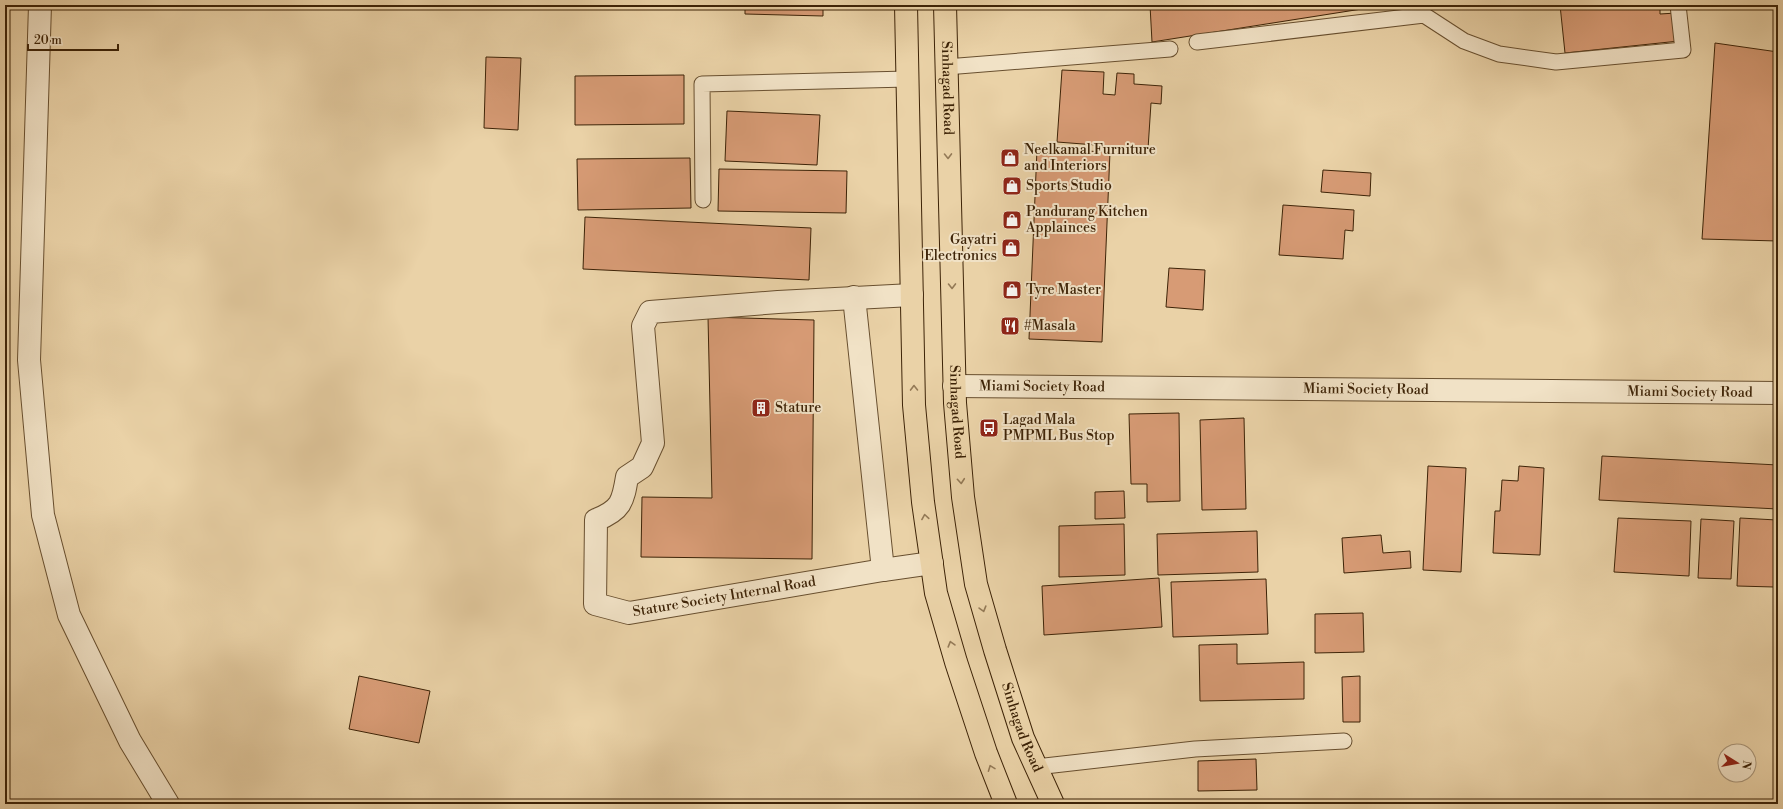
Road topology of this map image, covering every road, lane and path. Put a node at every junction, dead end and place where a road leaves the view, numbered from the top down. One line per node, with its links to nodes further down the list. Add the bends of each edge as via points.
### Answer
1 (40, 5): 19 (street, via 29,360 43,515 69,616 130,742)
2 (906, 5): 9 (main road)
3 (945, 5): 8 (main road, Sinhagad Road)
4 (1678, 5): 5 (lane, via 1683,50 1556,62 1499,54 1464,41)
5 (1423, 10): 6 (lane)
6 (1197, 42)
7 (1170, 49): 8 (lane)
8 (946, 67): 13 (main road, Sinhagad Road, one-way to 13)
9 (908, 79): 10 (lane, via 702,84); 11 (main road)
10 (703, 200)
11 (912, 295): 12 (street, Stature Society Internal Road); 15 (main road, one-way to 11, via 923,502 914,405)
12 (854, 297): 16 (street); 16 (street, Stature Society Internal Road, via 650,312 643,326 653,443 642,467 627,477 624,497 612,513 596,520 595,604 629,613)
13 (954, 386): 14 (street, Miami Society Road); 18 (main road, Sinhagad Road, one-way to 18, via 963,497 976,584 1021,731)
14 (1778, 393)
15 (932, 563): 16 (street, Stature Society Internal Road); 20 (main road, one-way to 15, via 956,662 936,593)
16 (883, 570)
17 (1344, 741): 18 (lane, via 1195,749)
18 (1036, 767): 21 (main road, Sinhagad Road)
19 (168, 804)
20 (1006, 804)
21 (1053, 804)

